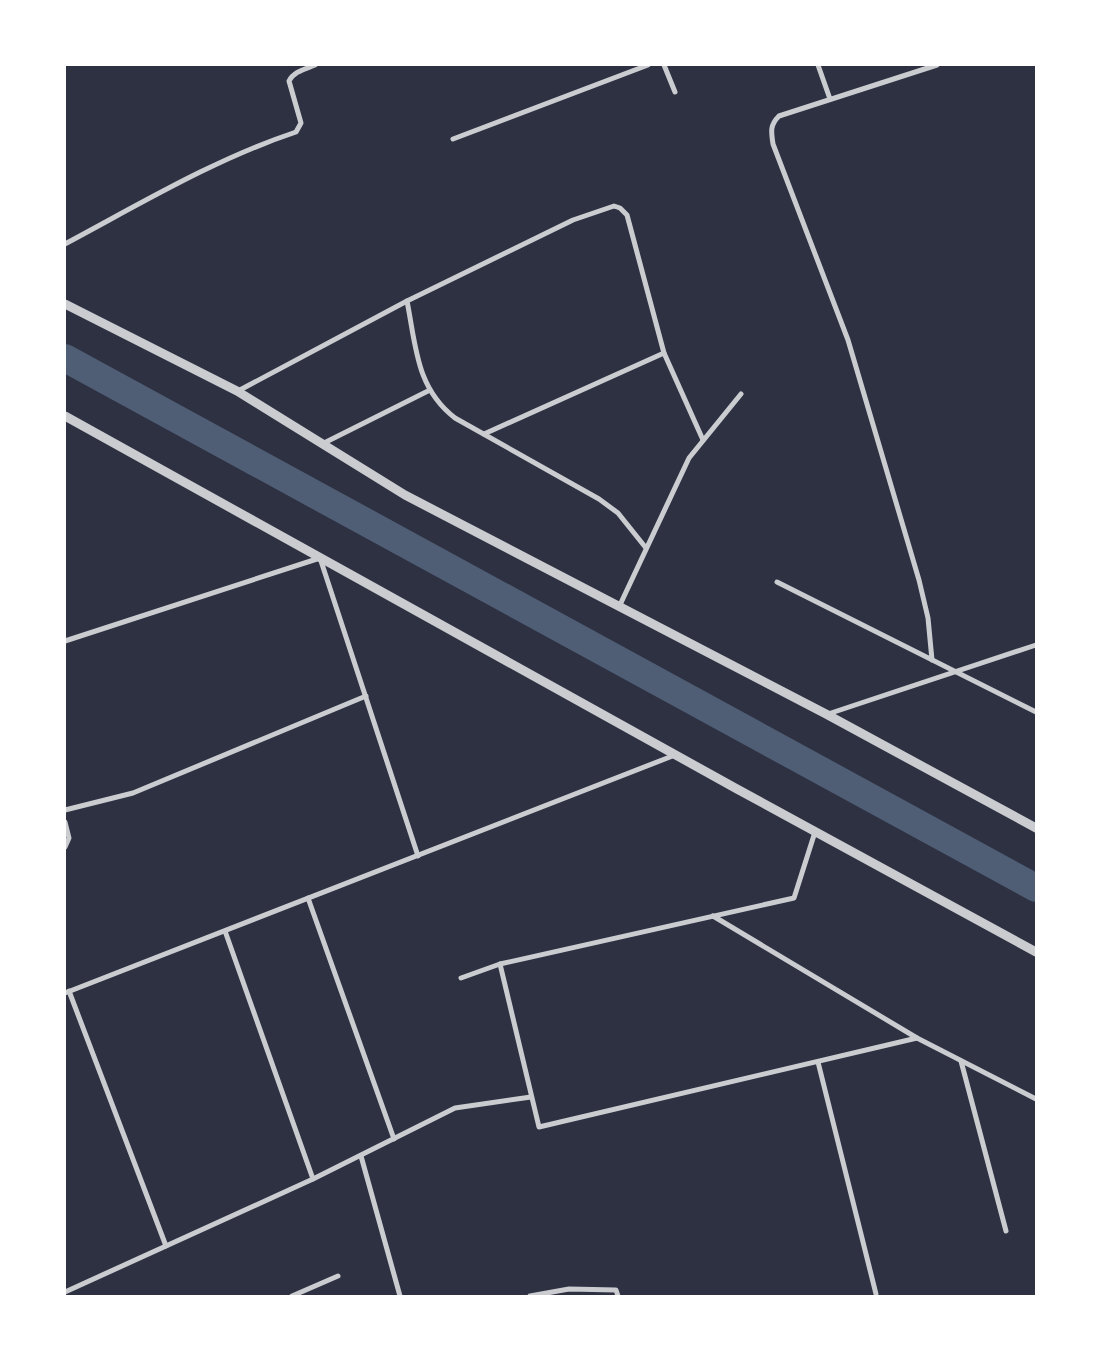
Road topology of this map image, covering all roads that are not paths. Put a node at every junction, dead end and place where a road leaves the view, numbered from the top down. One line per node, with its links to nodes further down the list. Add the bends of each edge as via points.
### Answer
1 (315, 65): 9 (street, via 291,76 289,81 301,123 296,132 237,154)
2 (648, 65): 8 (street)
3 (664, 65): 6 (street)
4 (818, 65): 7 (street)
5 (937, 65): 7 (street)
6 (675, 92)
7 (830, 99): 26 (street, via 779,116 771,129 773,144 848,340 919,580 928,618)
8 (454, 139)
9 (65, 244)
10 (406, 300): 12 (street, via 573,220 614,206 627,215); 13 (street); 14 (street)
11 (65, 304): 14 (street)
12 (664, 352): 17 (street); 18 (street)
13 (428, 391): 17 (street, via 441,407); 19 (street)
14 (237, 392): 19 (street)
15 (741, 394): 18 (street)
16 (65, 416): 21 (street)
17 (484, 434): 20 (street, via 599,499 618,513)
18 (703, 440): 20 (street, via 689,458)
19 (321, 444): 23 (street, via 404,496)
20 (646, 548): 23 (street)
21 (320, 558): 24 (street); 28 (street); 31 (street)
22 (777, 582): 26 (street)
23 (619, 607): 30 (street)
24 (65, 641)
25 (1036, 646): 27 (street)
26 (932, 660): 27 (street)
27 (954, 671): 29 (street); 30 (street)
28 (366, 696): 32 (street, via 133,793); 37 (street)
29 (1036, 712)
30 (826, 714): 34 (street)
31 (675, 755): 35 (street); 37 (street)
32 (65, 810)
33 (65, 822): 36 (street, via 69,838)
34 (1036, 828)
35 (815, 832): 39 (street, via 794,898); 41 (street)
36 (65, 847)
37 (418, 856): 38 (street)
38 (308, 898): 40 (street); 50 (street)
39 (713, 916): 42 (street); 45 (street)
40 (225, 931): 44 (street); 52 (street)
41 (1036, 952)
42 (500, 964): 43 (street); 48 (street)
43 (461, 978)
44 (67, 992): 54 (street)
45 (917, 1038): 46 (street); 47 (street)
46 (961, 1061): 49 (street); 53 (street)
47 (818, 1062): 48 (street, via 539,1127); 57 (street)
48 (531, 1097): 50 (street, via 455,1108)
49 (1036, 1100)
50 (394, 1139): 51 (street)
51 (361, 1156): 52 (street); 59 (street)
52 (313, 1179): 54 (street)
53 (1006, 1231)
54 (166, 1246): 56 (street)
55 (338, 1276): 58 (street)
56 (65, 1292)
57 (876, 1294)
58 (292, 1296)
59 (400, 1296)
60 (530, 1296): 61 (street, via 569,1289 616,1290)
61 (618, 1296)

